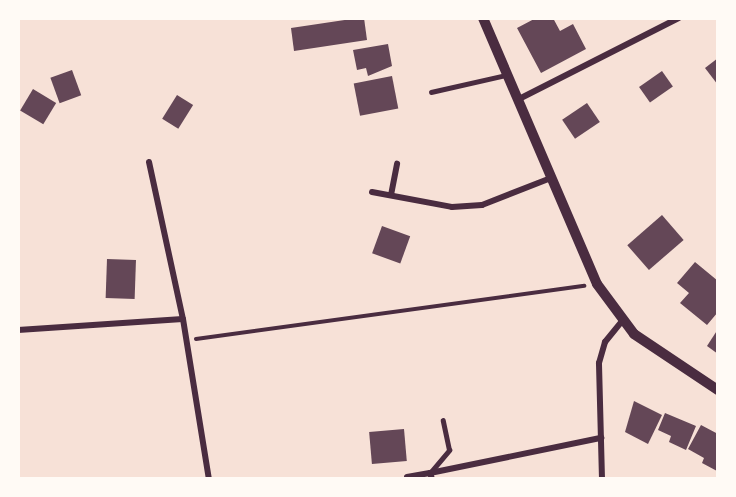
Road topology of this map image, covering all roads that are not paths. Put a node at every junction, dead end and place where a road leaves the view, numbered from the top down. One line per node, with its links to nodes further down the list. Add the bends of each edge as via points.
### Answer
1 (483, 18): 3 (street)
2 (679, 18): 5 (street)
3 (508, 75): 4 (lane); 5 (street)
4 (430, 92)
5 (519, 99): 8 (street)
6 (149, 162): 11 (street)
7 (397, 164): 10 (street)
8 (552, 178): 10 (street, via 482,205 452,207); 12 (street, via 597,284)
9 (372, 192): 10 (street)
10 (391, 195)
11 (183, 319): 13 (street); 19 (street)
12 (622, 321): 14 (street, via 672,362); 16 (street, via 605,342 599,363)
13 (18, 330)
14 (718, 390)
15 (443, 421): 17 (lane, via 449,450)
16 (601, 438): 17 (street); 20 (street)
17 (431, 476): 18 (street)
18 (407, 477)
19 (209, 479)
20 (602, 479)

